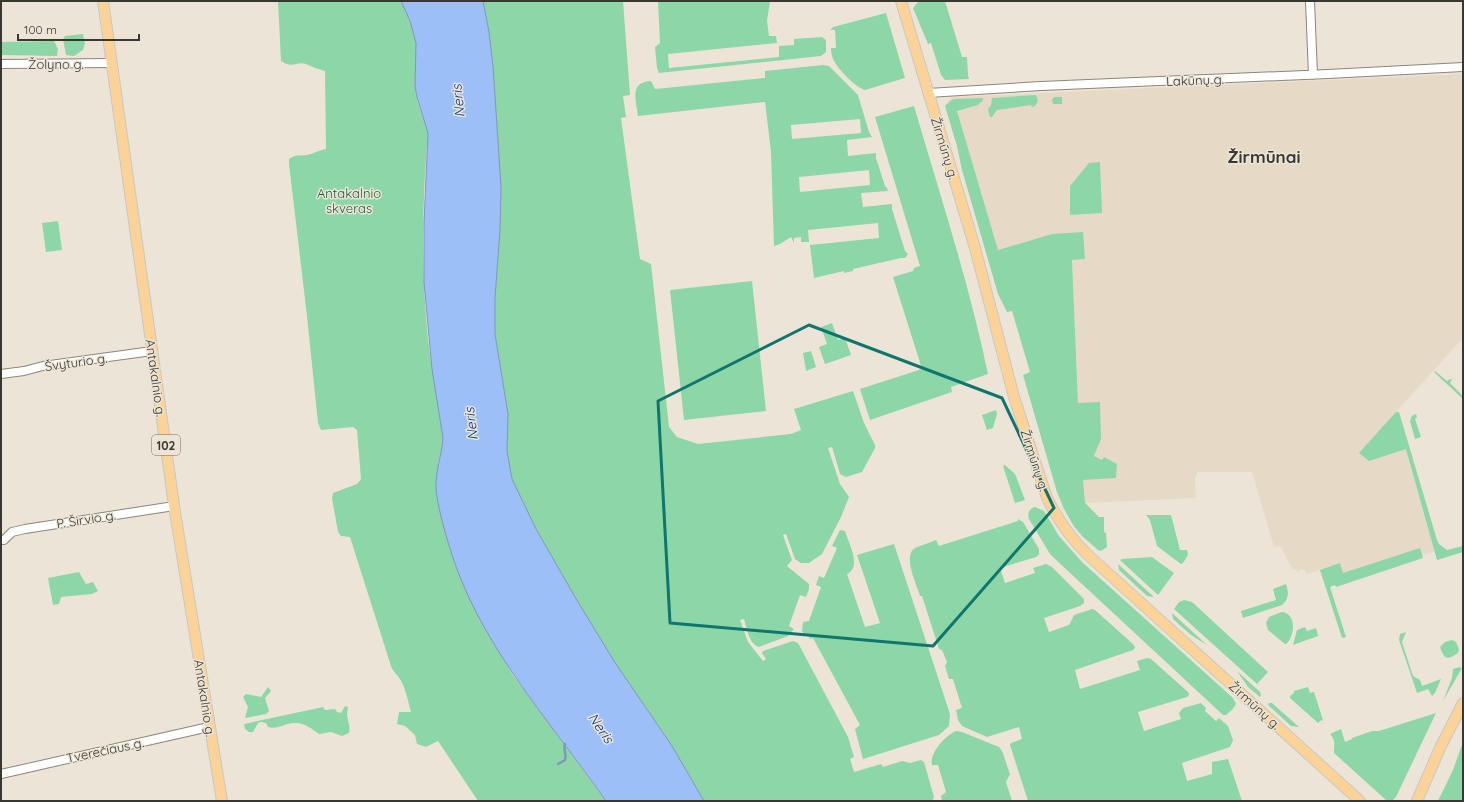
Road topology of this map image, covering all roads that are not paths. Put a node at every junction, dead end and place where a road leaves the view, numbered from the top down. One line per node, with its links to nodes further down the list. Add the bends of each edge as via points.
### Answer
1 (103, 1): 4 (main road, Antakalnio g. / 102)
2 (901, 1): 8 (main road, Žirmūnų g.)
3 (1310, 1): 7 (street)
4 (111, 63): 5 (street, Žolyno g.); 9 (main road, Antakalnio g. / 102)
5 (1, 64)
6 (1463, 67): 7 (street, Lakūnų g.)
7 (1313, 75): 8 (street, Lakūnų g.)
8 (928, 93): 17 (main road, Žirmūnų g., via 975,248 1014,397 1048,498 1060,523 1076,544)
9 (152, 351): 10 (street, Švyturio g.); 11 (main road, Antakalnio g. / 102)
10 (1, 374)
11 (174, 506): 12 (street, P. Širvio g., via 25,529 12,532); 14 (main road, Antakalnio g. / 102)
12 (1, 540)
13 (1463, 703): 18 (main road)
14 (209, 728): 15 (street, Tverečiaus g.); 16 (main road, Antakalnio g. / 102)
15 (1, 774)
16 (222, 801)
17 (1360, 801)
18 (1417, 801)

